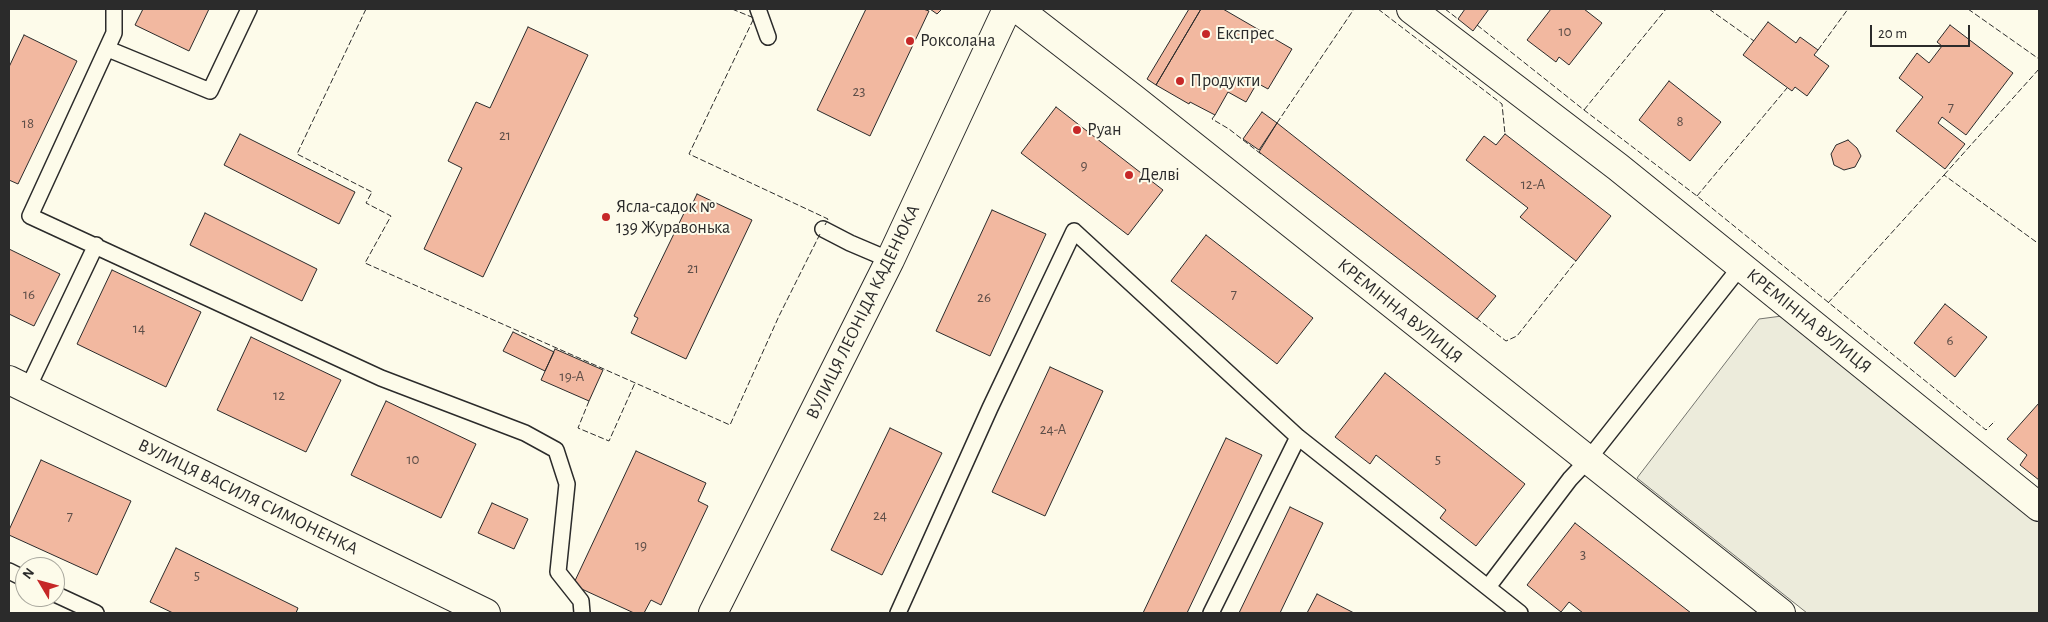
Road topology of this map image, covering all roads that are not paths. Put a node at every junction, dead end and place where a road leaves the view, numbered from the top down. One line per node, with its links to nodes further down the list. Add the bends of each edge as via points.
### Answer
1 (114, 9): 8 (lane, via 114,33)
2 (249, 9): 8 (lane, via 210,91)
3 (758, 9): 7 (lane)
4 (1007, 9): 11 (street, ВУЛИЦЯ ЛЕОНІДА КАДЕНЮКА)
5 (1018, 9): 15 (street, КРЕМІННА ВУЛИЦЯ)
6 (1411, 9): 12 (street, КРЕМІННА ВУЛИЦЯ, via 1618,167)
7 (768, 37)
8 (108, 48): 10 (lane, via 30,216)
9 (823, 229): 11 (lane)
10 (96, 245): 13 (lane); 21 (lane, via 381,378 525,432 556,450 567,484 558,572 581,601)
11 (890, 260): 22 (street, ВУЛИЦЯ ЛЕОНІДА КАДЕНЮКА)
12 (1741, 266): 15 (lane); 16 (street, КРЕМІННА ВУЛИЦЯ)
13 (18, 385): 20 (street, ВУЛИЦЯ ВАСИЛЯ СИМОНЕНКА)
14 (1298, 437): 17 (lane); 23 (lane, via 1074,231); 24 (lane)
15 (1587, 461): 17 (lane); 26 (street, КРЕМІННА ВУЛИЦЯ)
16 (2039, 507)
17 (1488, 587): 25 (lane)
18 (65, 599): 19 (lane)
19 (96, 613)
20 (486, 613)
21 (582, 613)
22 (713, 613)
23 (898, 613)
24 (1211, 613)
25 (1520, 613)
26 (1780, 613)

